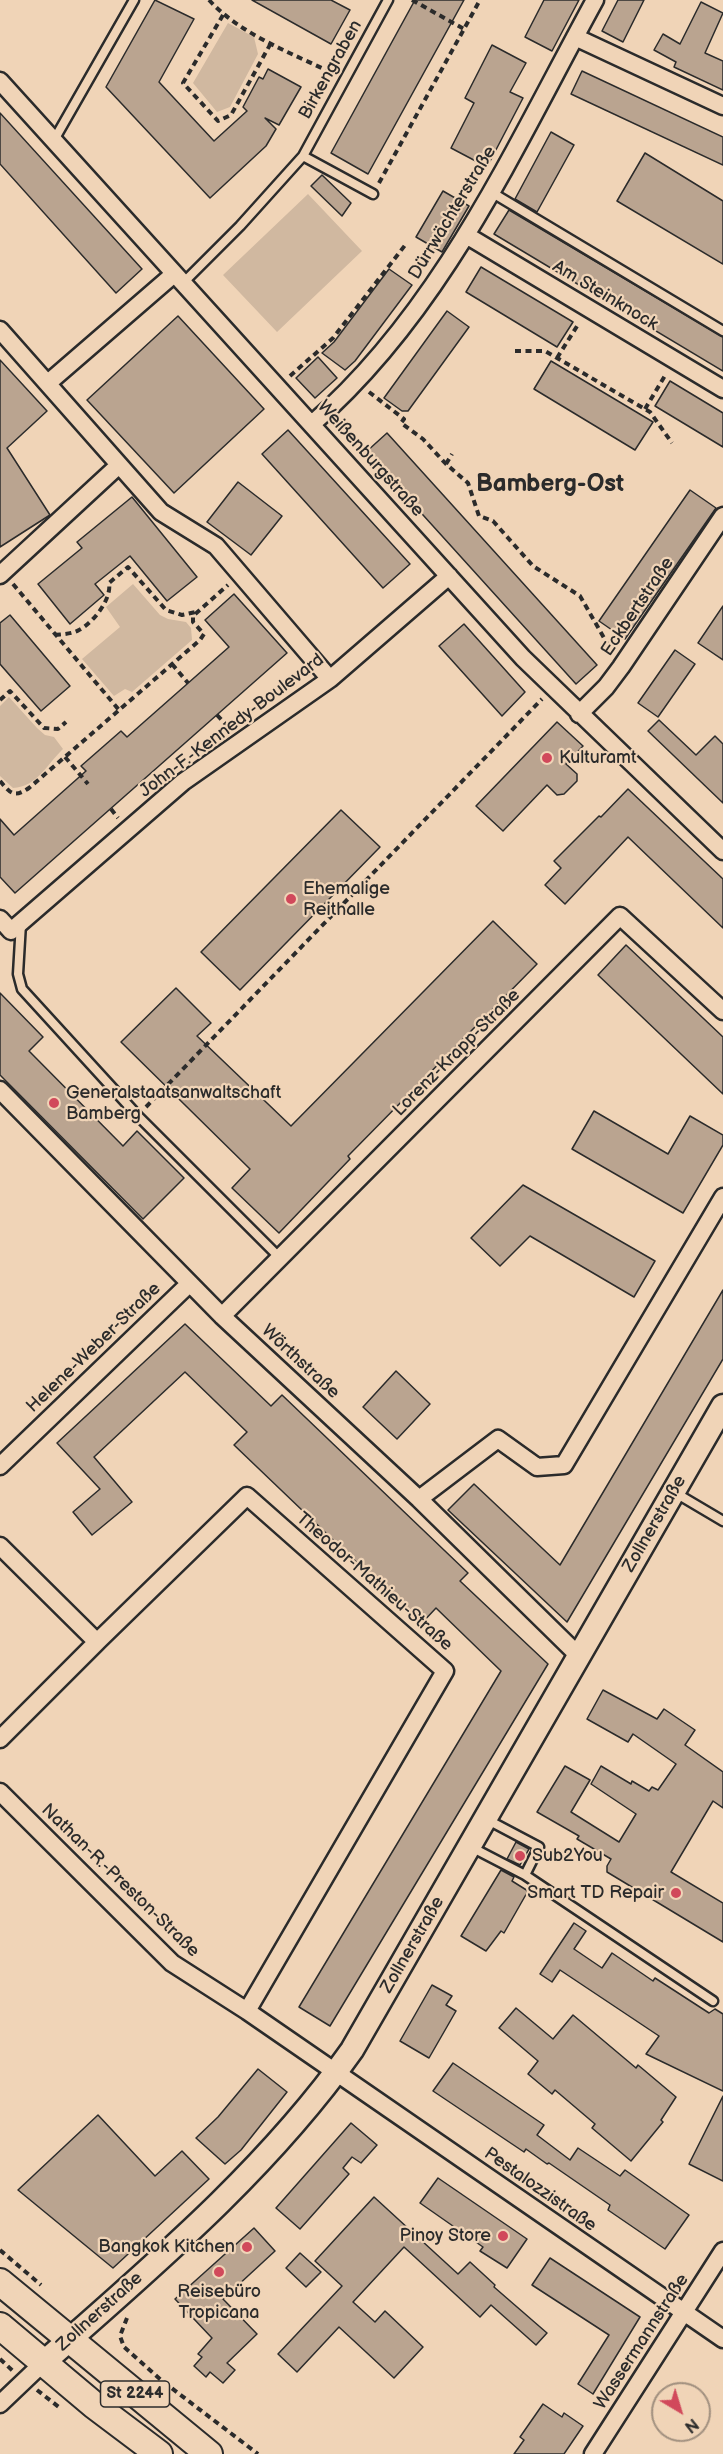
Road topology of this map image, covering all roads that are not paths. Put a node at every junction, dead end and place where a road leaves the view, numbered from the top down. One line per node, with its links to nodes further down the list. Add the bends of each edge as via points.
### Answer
1 (134, 0): 7 (lane)
2 (388, 0): 8 (lane, Birkengraben)
3 (595, 0): 4 (street, Dürrwächterstraße)
4 (575, 37): 6 (street); 9 (street, Dürrwächterstraße)
5 (0, 81): 7 (street, Weißenburgstraße)
6 (723, 106)
7 (54, 140): 12 (street, Weißenburgstraße)
8 (303, 156): 10 (lane); 12 (lane, Birkengraben, via 240,226)
9 (491, 192): 11 (street, Dürrwächterstraße); 14 (lane)
10 (373, 194)
11 (466, 235): 16 (street, Am Steinknock); 17 (street, Dürrwächterstraße, via 396,336)
12 (178, 279): 15 (street); 17 (street, Weißenburgstraße)
13 (0, 330): 15 (street)
14 (723, 331)
15 (48, 383): 18 (street)
16 (723, 389)
17 (312, 424): 21 (street, Weißenburgstraße)
18 (119, 465): 20 (street); 22 (street, via 161,512 216,546)
19 (723, 516): 23 (street, Eckbertstraße, via 621,668)
20 (1, 574)
21 (449, 576): 22 (street, John-F.-Kennedy-Boulevard); 23 (street, Weißenburgstraße)
22 (330, 679): 25 (street, John-F.-Kennedy-Boulevard, via 183,782)
23 (579, 714): 24 (street, Weißenburgstraße)
24 (723, 851)
25 (11, 924): 29 (lane, via 22,989 138,1116)
26 (723, 1011): 29 (street, Lorenz-Krapp-Straße, via 620,916)
27 (0, 1090): 30 (street, Wörthstraße)
28 (723, 1197): 35 (street, via 564,1465 537,1467 498,1439)
29 (280, 1258): 31 (street, Lorenz-Krapp-Straße)
30 (189, 1284): 31 (street, Wörthstraße); 33 (street, Helene-Weber-Straße)
31 (222, 1316): 35 (street, Wörthstraße)
32 (723, 1406): 34 (street, Zollnerstraße)
33 (0, 1466)
34 (673, 1492): 36 (lane); 39 (street, Zollnerstraße)
35 (419, 1499): 39 (street, Wörthstraße)
36 (723, 1521)
37 (0, 1546): 38 (street)
38 (98, 1642): 40 (street); 46 (street, Theodor-Mathieu-Straße, via 247,1496 445,1671)
39 (579, 1656): 42 (street, Zollnerstraße)
40 (0, 1738)
41 (0, 1792): 46 (street, Nathan-R.-Preston-Straße, via 172,1963)
42 (486, 1819): 43 (street, Zollnerstraße); 44 (lane, via 539,1848)
43 (470, 1846): 44 (lane); 47 (street, Zollnerstraße)
44 (525, 1875): 45 (lane)
45 (713, 2001)
46 (247, 2012): 47 (street, Nathan-R.-Preston-Straße)
47 (336, 2073): 50 (street, Pestalozzistraße); 53 (street, Zollnerstraße, via 301,2118 249,2173)
48 (723, 2251): 50 (street, Wassermannstraße)
49 (0, 2282): 53 (main road, St 2244)
50 (684, 2311): 52 (street, Pestalozzistraße); 58 (street, Wassermannstraße)
51 (0, 2326): 54 (main road, St 2244)
52 (723, 2338)
53 (70, 2339): 54 (street, Zollnerstraße); 57 (main road, St 2244)
54 (43, 2362): 55 (street, Zollnerstraße); 56 (main road, St 2244)
55 (0, 2404)
56 (159, 2454)
57 (209, 2454)
58 (593, 2454)

